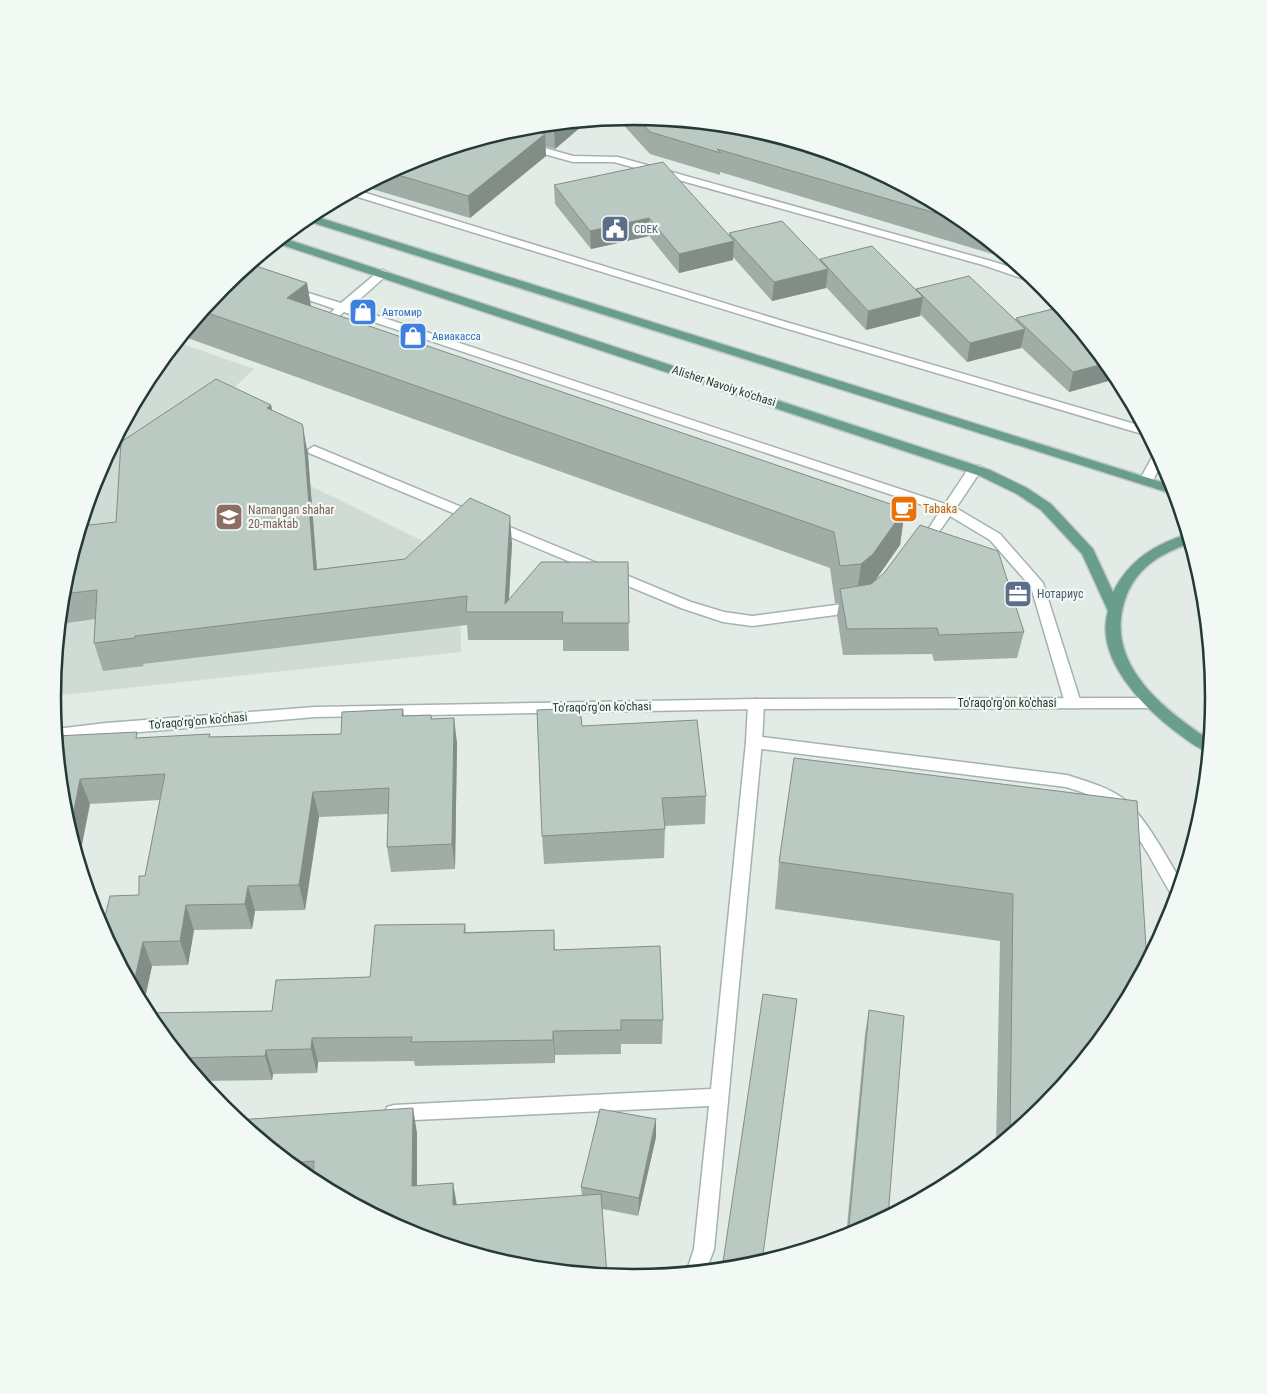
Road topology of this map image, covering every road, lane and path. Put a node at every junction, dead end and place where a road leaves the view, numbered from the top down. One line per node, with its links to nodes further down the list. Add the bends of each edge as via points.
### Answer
1 (518, 144): 6 (street, via 572,159 614,159)
2 (360, 194): 10 (street)
3 (318, 220): 14 (main road)
4 (286, 242): 5 (main road, Alisher Navoiy ko'chasi)
5 (383, 274): 8 (street); 13 (main road, Alisher Navoiy ko'chasi)
6 (1018, 274)
7 (276, 286): 8 (street)
8 (342, 308): 9 (street, via 324,324 325,330); 16 (street)
9 (341, 337)
10 (1139, 429)
11 (314, 450): 19 (street, via 686,605 723,617 752,621 843,610)
12 (1156, 463): 14 (street)
13 (975, 470): 16 (street); 20 (main road, Alisher Navoiy ko'chasi, via 1022,491 1046,507 1088,552)
14 (1146, 481): 15 (main road)
15 (1166, 488)
16 (948, 509): 18 (street, via 934,531); 21 (street, via 995,537 1038,586)
17 (1183, 541): 20 (main road, via 1156,552 1127,576)
18 (907, 548)
19 (868, 601)
20 (1113, 608): 22 (main road, via 1113,641 1128,676)
21 (1073, 703): 22 (street, To'raqo'rg'on ko'chasi); 23 (street, To'raqo'rg'on ko'chasi)
22 (1150, 703): 26 (main road, via 1180,730)
23 (756, 704): 24 (street, To'raqo'rg'on ko'chasi, via 315,712); 25 (street)
24 (62, 734)
25 (754, 742): 27 (street, via 1068,781 1096,790 1118,804 1133,821); 28 (street)
26 (1204, 744)
27 (1174, 884)
28 (719, 1097): 29 (street); 30 (street, via 704,1249)
29 (375, 1114)
30 (698, 1265)

